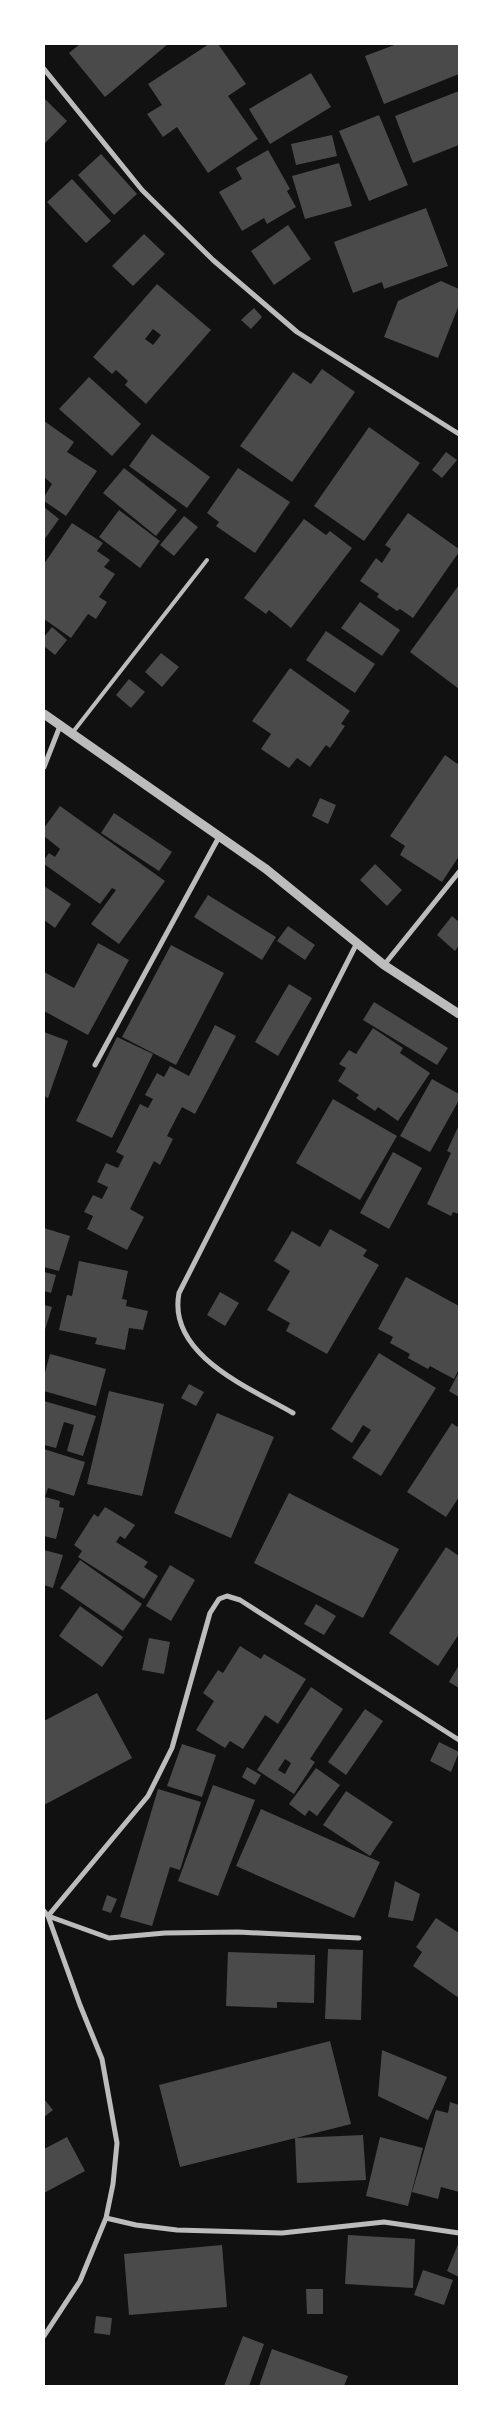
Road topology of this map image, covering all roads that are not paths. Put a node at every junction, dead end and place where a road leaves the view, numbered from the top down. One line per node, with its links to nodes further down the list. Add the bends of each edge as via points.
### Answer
1 (44, 69): 2 (street, via 142,190 213,260 297,332)
2 (459, 434)
3 (207, 560): 6 (lane)
4 (44, 714): 5 (street)
5 (60, 726): 6 (street); 7 (street)
6 (71, 734): 8 (street)
7 (44, 767)
8 (219, 837): 10 (street, via 266,869); 13 (street)
9 (459, 872): 11 (street)
10 (357, 942): 11 (street); 14 (street, via 179,1293 176,1307 189,1340 212,1367)
11 (384, 965): 12 (street)
12 (459, 1014)
13 (95, 1065)
14 (293, 1413)
15 (459, 1740): 17 (street, via 240,1600 227,1596 219,1599 210,1613 172,1748 148,1796)
16 (44, 1911): 17 (street)
17 (48, 1916): 18 (street, via 109,1938 238,1932); 19 (street, via 102,2059 117,2143)
18 (359, 1938)
19 (106, 2218): 20 (street, via 177,2230 282,2233 384,2222); 21 (street, via 80,2280)
20 (459, 2233)
21 (44, 2336)

